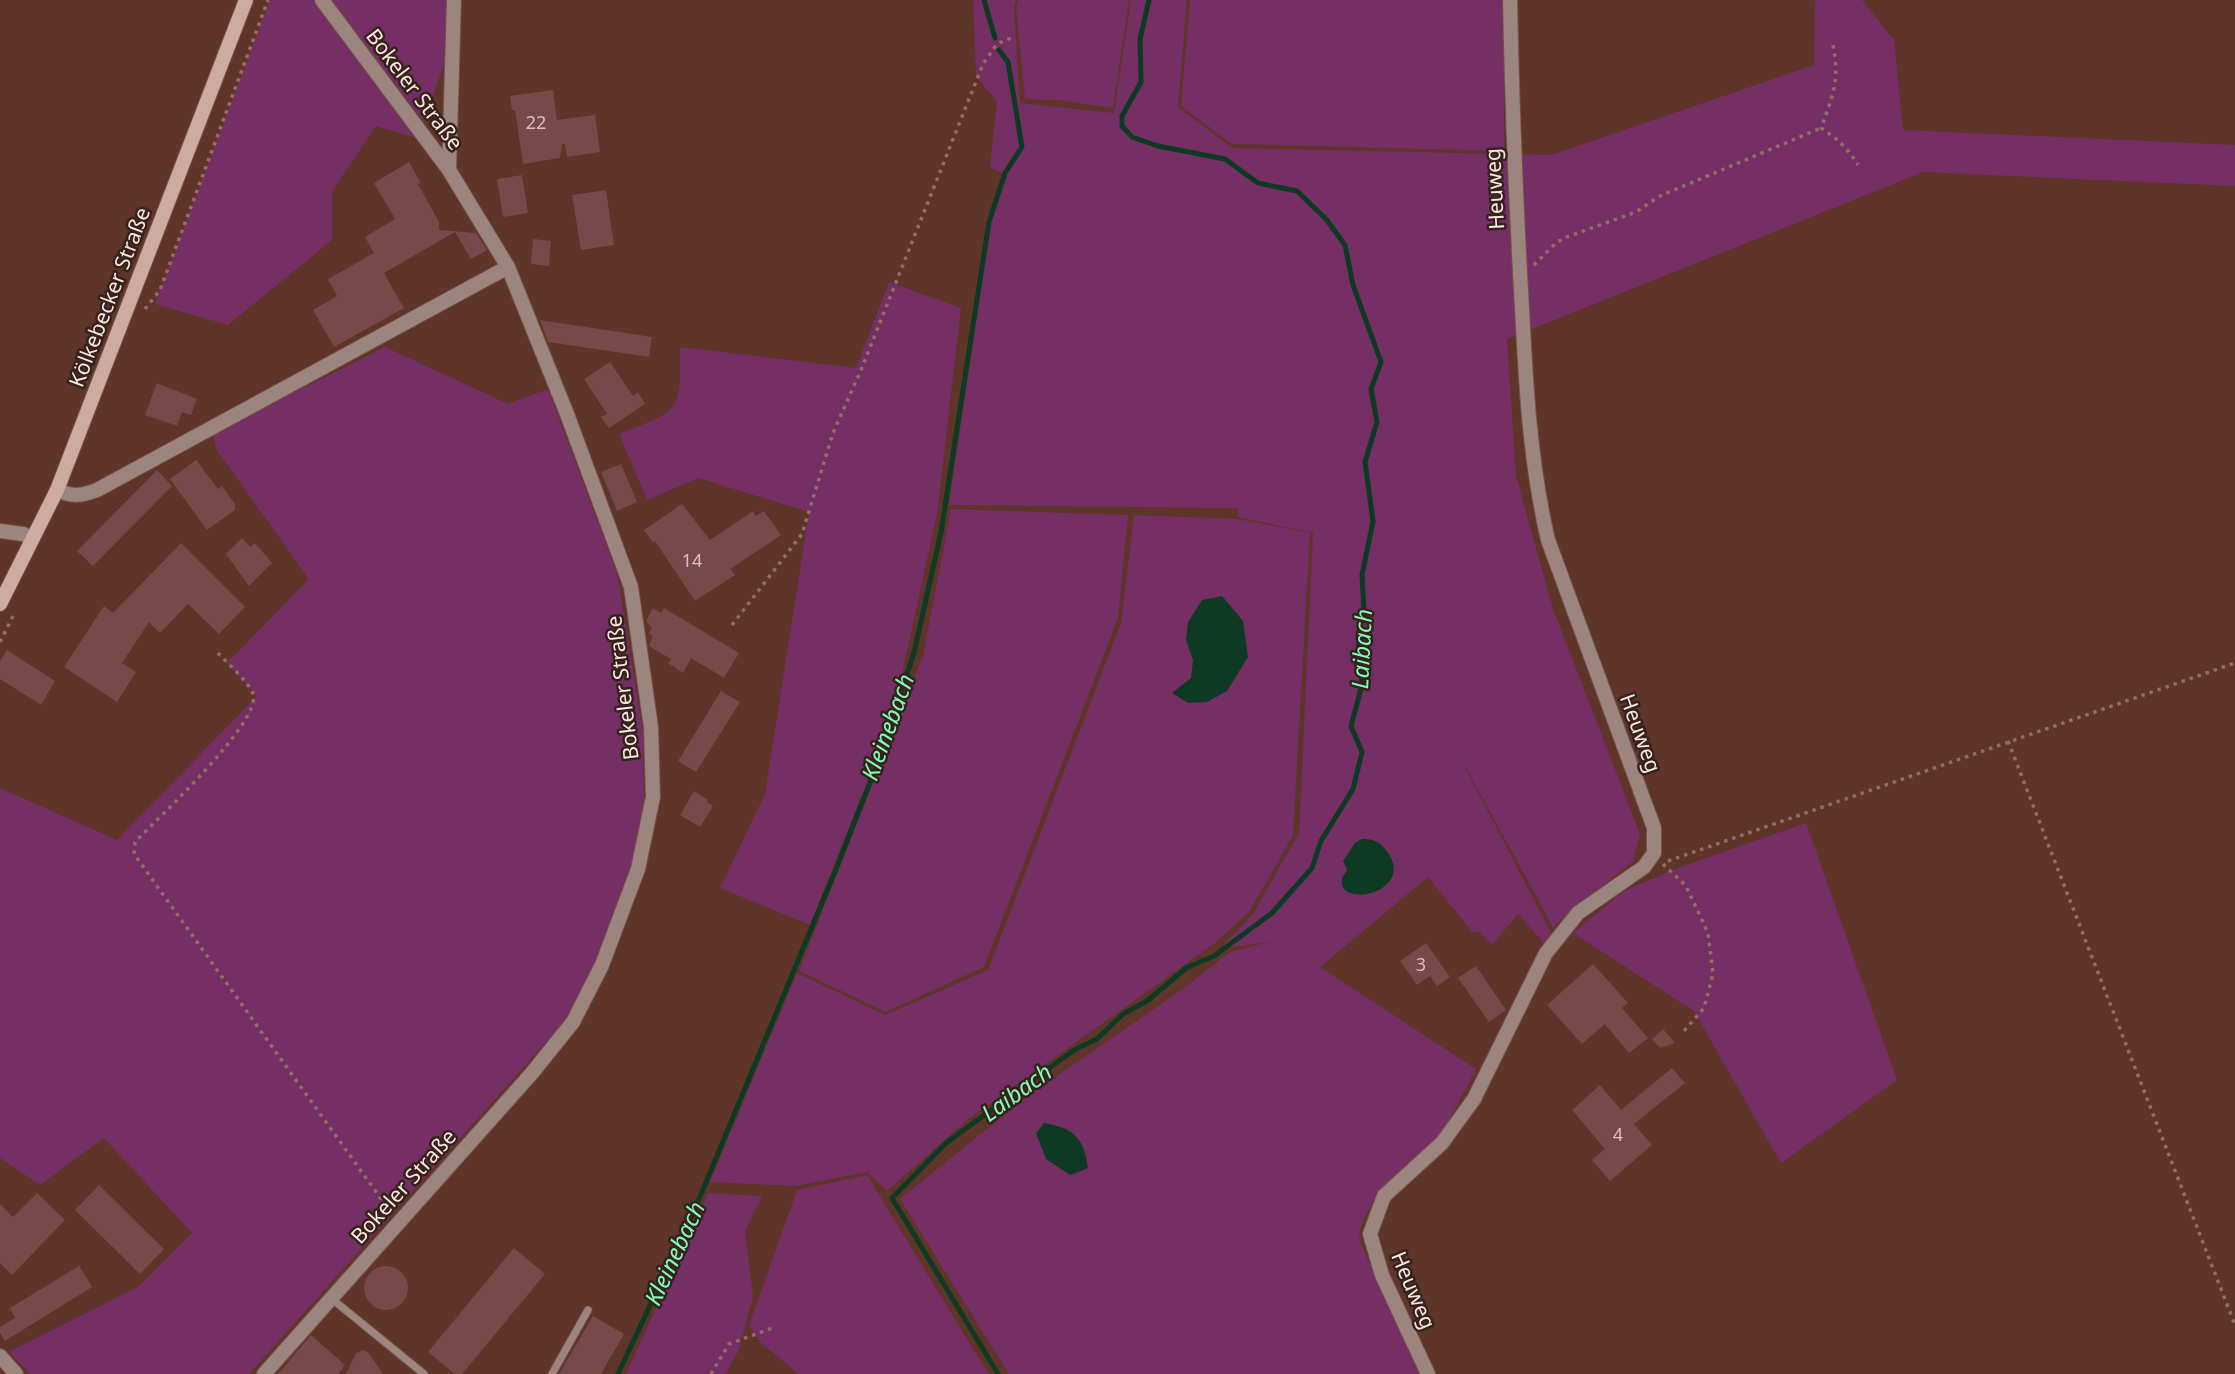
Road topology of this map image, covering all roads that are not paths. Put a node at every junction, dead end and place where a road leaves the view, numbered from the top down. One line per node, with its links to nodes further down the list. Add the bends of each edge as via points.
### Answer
1 (246, 0): 7 (main road, Kölkebecker Straße)
2 (322, 0): 5 (street, Bokeler Straße)
3 (454, 0): 5 (street, Bokeler Straße)
4 (1510, 0): 18 (street, Heuweg, via 1514,176 1529,437 1540,505 1548,540 1654,828 1654,853 1644,867 1578,913 1546,953 1474,1099 1442,1143 1384,1196 1370,1234 1382,1275)
5 (449, 170): 6 (street, Bokeler Straße)
6 (508, 267): 7 (street, via 97,490 71,496); 11 (street, Bokeler Straße, via 631,587 651,727 653,797 638,869 602,965 573,1022)
7 (57, 490): 9 (main road, Kölkebecker Straße)
8 (0, 531): 9 (street)
9 (32, 538): 10 (main road, Kölkebecker Straße)
10 (0, 604)
11 (331, 1298): 15 (street, Bokeler Straße); 16 (lane)
12 (589, 1310): 17 (lane)
13 (0, 1356): 14 (street)
14 (16, 1374)
15 (264, 1374)
16 (424, 1374)
17 (552, 1374)
18 (1428, 1374)

